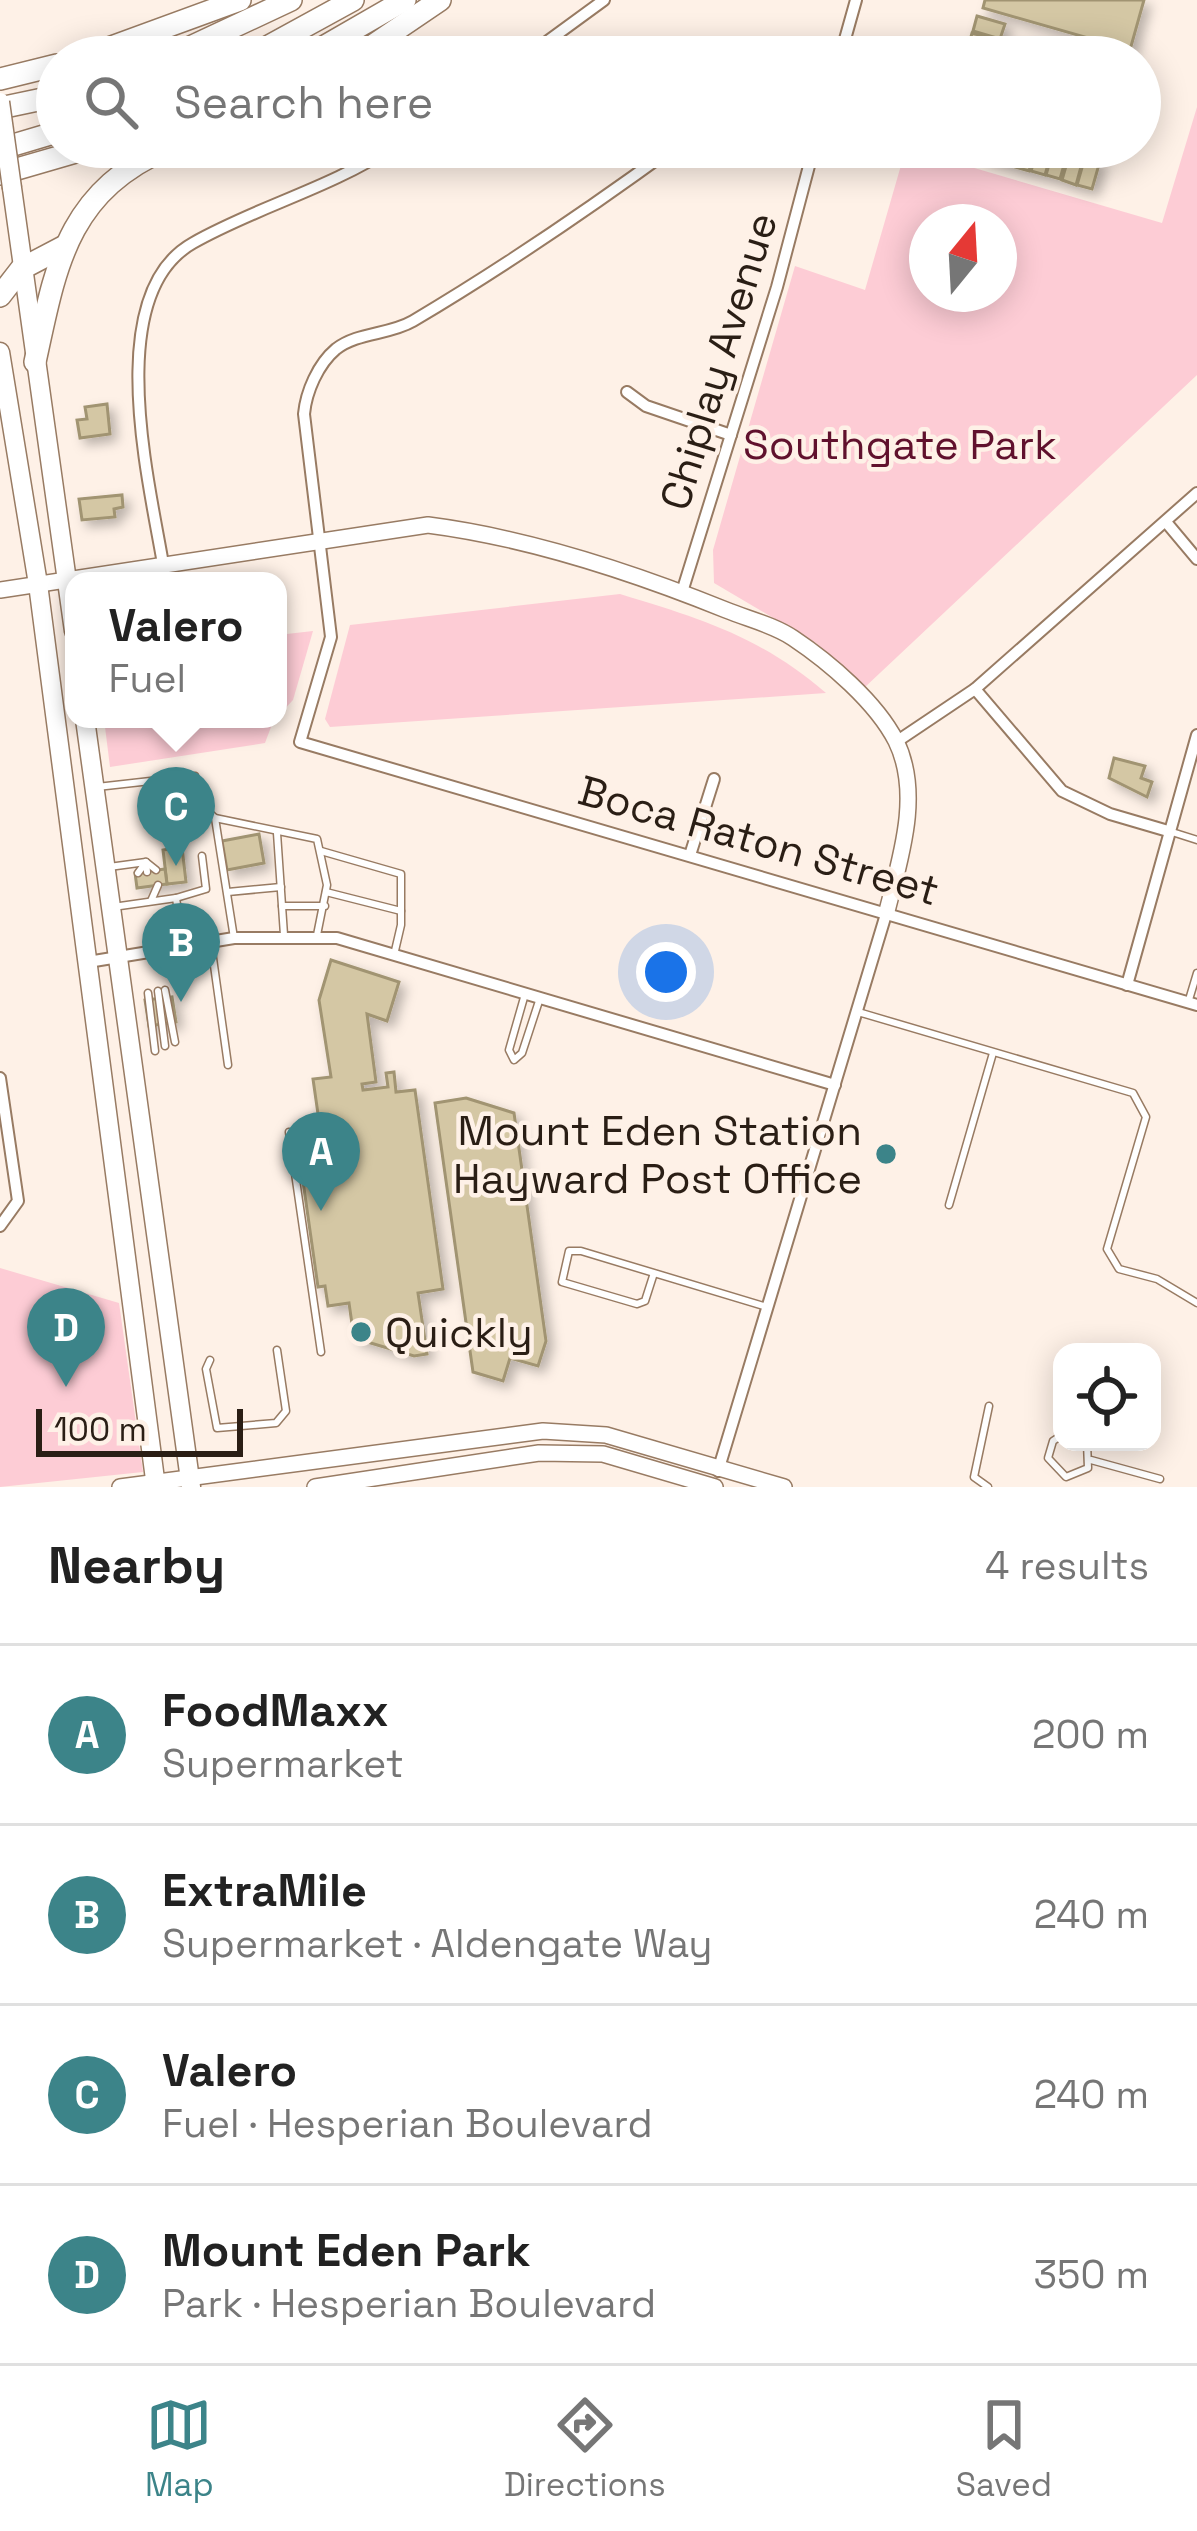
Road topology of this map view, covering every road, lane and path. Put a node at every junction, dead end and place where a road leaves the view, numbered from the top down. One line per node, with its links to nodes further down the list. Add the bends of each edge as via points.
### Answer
1 (240, 0): 8 (highway)
2 (291, 0): 9 (highway)
3 (352, 0): 10 (highway)
4 (405, 0): 11 (highway)
5 (440, 0): 12 (highway)
6 (604, 0): 13 (street)
7 (856, 0): 14 (street)
8 (141, 36)
9 (214, 36)
10 (287, 36)
11 (342, 36)
12 (387, 36)
13 (555, 36)
14 (846, 36)
15 (36, 70): 16 (highway)
16 (0, 79)
17 (36, 99): 18 (highway)
18 (0, 105): 26 (main road, bridge)
19 (36, 139): 20 (highway)
20 (0, 148)
21 (39, 168): 26 (highway)
22 (132, 168): 27 (highway, via 100,193)
23 (348, 168): 38 (street, via 189,245 155,282 136,363)
24 (645, 168): 36 (street, via 530,251 403,327 351,340 328,357 304,414)
25 (808, 168): 33 (street, Chiplay Avenue)
26 (6, 181): 28 (main road)
27 (64, 247): 28 (highway); 31 (highway)
28 (22, 269): 29 (highway); 31 (main road)
29 (0, 296)
30 (0, 352): 42 (main road)
31 (35, 362): 39 (main road)
32 (627, 392): 33 (street)
33 (731, 435): 44 (street, Chiplay Avenue)
34 (1197, 493): 35 (street)
35 (1166, 522): 37 (street); 45 (street)
36 (320, 538): 38 (street); 44 (street, via 428,525 488,533); 56 (street, Boca Raton Street, via 331,638 300,742)
37 (1197, 559)
38 (163, 564): 40 (street)
39 (65, 572)
40 (108, 572)
41 (65, 578): 42 (street)
42 (38, 584): 43 (street); 76 (main road)
43 (0, 590)
44 (682, 592): 48 (street, via 790,636 850,685)
45 (975, 689): 48 (street); 52 (street, via 1062,790)
46 (86, 728): 50 (main road)
47 (1197, 735): 52 (street)
48 (896, 742): 68 (street, via 907,828)
49 (714, 779): 56 (street)
50 (95, 787): 51 (lane, via 195,776 201,805); 58 (main road)
51 (215, 818): 53 (lane); 61 (lane)
52 (1168, 831): 54 (lane); 78 (street)
53 (277, 833): 55 (lane, via 316,838); 60 (lane)
54 (1197, 840)
55 (321, 850): 62 (lane); 67 (lane, via 400,874)
56 (691, 852): 68 (street, Boca Raton Street)
57 (202, 856): 63 (lane, via 206,889)
58 (106, 868): 59 (lane, via 146,862); 66 (main road)
59 (147, 872)
60 (281, 887): 61 (lane); 64 (lane)
61 (228, 892): 71 (lane)
62 (326, 892): 65 (lane); 67 (lane)
63 (176, 898): 66 (lane, via 150,891); 73 (lane)
64 (282, 906): 65 (lane); 69 (lane)
65 (325, 906): 70 (lane)
66 (111, 908): 75 (main road)
67 (400, 911): 74 (lane)
68 (887, 911): 78 (street, Boca Raton Street); 83 (street)
69 (284, 935): 70 (street); 71 (street)
70 (317, 935): 74 (street)
71 (234, 938): 72 (street)
72 (210, 941): 73 (street); 88 (lane)
73 (183, 945): 75 (street)
74 (394, 955): 80 (street)
75 (118, 956): 76 (street); 107 (main road)
76 (84, 963): 108 (main road)
77 (1197, 973): 82 (lane)
78 (1127, 985): 82 (street, Boca Raton Street)
79 (148, 993): 86 (lane)
80 (525, 994): 81 (street); 81 (lane, via 510,1046 514,1060)
81 (540, 998): 90 (street)
82 (1193, 1004)
83 (858, 1012): 87 (lane); 90 (street)
84 (175, 1042): 85 (lane, via 161,991)
85 (165, 1046)
86 (155, 1051)
87 (993, 1052): 92 (lane); 95 (lane, via 1133,1094 1143,1106 1107,1249 1119,1269 1156,1279)
88 (228, 1065)
89 (0, 1078): 93 (street, via 18,1201)
90 (835, 1085): 96 (street)
91 (290, 1132): 98 (lane)
92 (949, 1205)
93 (0, 1226)
94 (654, 1273): 94 (lane, via 569,1251 562,1282 645,1301); 96 (lane)
95 (1197, 1304)
96 (768, 1307): 104 (street)
97 (277, 1350): 99 (lane, via 286,1411 277,1423 217,1428)
98 (321, 1352)
99 (210, 1360)
100 (989, 1406): 113 (lane, via 973,1466)
101 (1053, 1441): 105 (lane, via 1048,1458)
102 (1089, 1451): 103 (lane)
103 (1091, 1460): 105 (lane, via 1082,1474); 106 (lane)
104 (719, 1468): 107 (street, via 606,1435 543,1431); 111 (street); 112 (street)
105 (1066, 1477): 114 (lane)
106 (1160, 1479)
107 (190, 1483): 108 (street)
108 (156, 1484): 109 (street)
109 (120, 1487)
110 (315, 1487): 111 (street, via 538,1454 602,1454)
111 (714, 1487)
112 (784, 1487)
113 (988, 1487)
114 (1063, 1487)

